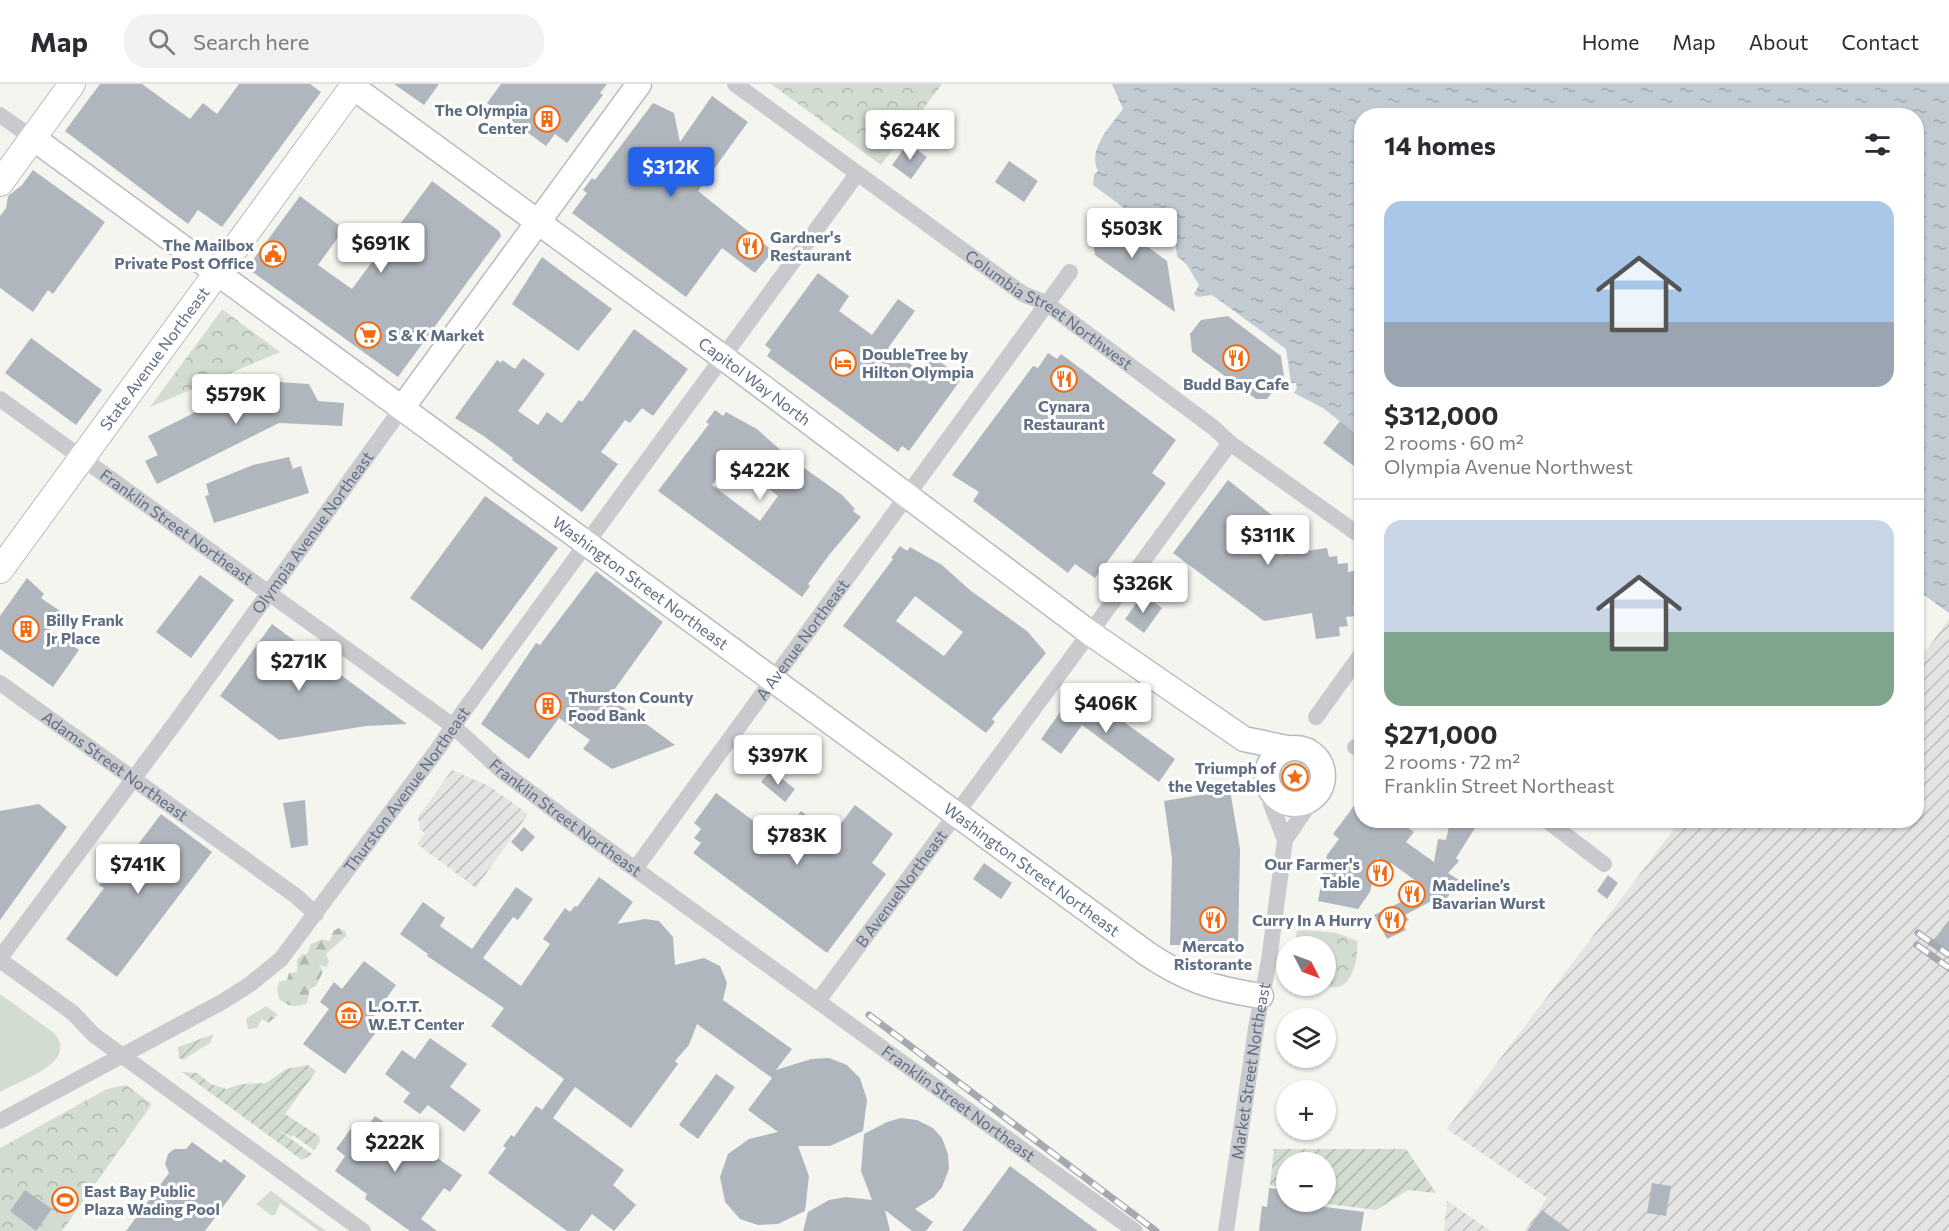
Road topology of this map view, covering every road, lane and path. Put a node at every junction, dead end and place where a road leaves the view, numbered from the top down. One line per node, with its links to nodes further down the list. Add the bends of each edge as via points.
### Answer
1 (72, 84): 6 (main road)
2 (639, 84): 9 (street, Olympia Avenue Northeast)
3 (735, 84): 7 (street, Columbia Street Northwest)
4 (352, 85): 9 (street, Capitol Way North); 11 (main road, State Avenue Northeast)
5 (0, 115): 6 (street)
6 (33, 138): 8 (main road); 11 (street, Washington Street Northeast)
7 (857, 174): 12 (street, Columbia Street Northwest, via 1023,294); 13 (street, Thurston Avenue Northeast)
8 (0, 183)
9 (538, 222): 13 (street, Capitol Way North); 15 (street, Olympia Avenue Northeast)
10 (1070, 272): 12 (street, A Avenue Northeast)
11 (217, 273): 15 (street, Washington Street Northeast); 17 (main road, State Avenue Northeast)
12 (1046, 303): 16 (street, Columbia Street Northwest); 18 (street, A Avenue Northeast)
13 (724, 358): 18 (street, Capitol Way North); 20 (street, Thurston Avenue Northeast)
14 (0, 399): 17 (street, Franklin Street Northeast)
15 (402, 408): 20 (street, Washington Street Northeast); 22 (street, Olympia Avenue Northeast)
16 (1230, 443): 19 (street, Columbia Street Northwest); 23 (street, B AvenueNortheast)
17 (82, 458): 21 (main road, State Avenue Northeast); 22 (street, Franklin Street Northeast)
18 (905, 497): 23 (street, Capitol Way North); 25 (street, A Avenue Northeast)
19 (1354, 531)
20 (586, 543): 25 (street, Washington Street Northeast); 28 (street, Thurston Avenue Northeast)
21 (0, 570)
22 (267, 593): 28 (street, Franklin Street Northeast); 31 (street, Olympia Avenue Northeast)
23 (1090, 633): 29 (street, Capitol Way North); 34 (street, B AvenueNortheast)
24 (1354, 664): 27 (street)
25 (771, 681): 34 (street, Washington Street Northeast); 38 (street, A Avenue Northeast)
26 (0, 683): 31 (street, Adams Street Northeast)
27 (1316, 717)
28 (453, 726): 38 (street, Franklin Street Northeast, via 502,771); 39 (street, Thurston Avenue Northeast)
29 (1244, 739): 30 (street, Capitol Way North); 32 (street, Capitol Way North)
30 (1287, 748): 32 (street, via 1269,764); 33 (street, via 1304,749 1319,759 1323,783)
31 (133, 781): 39 (street, Adams Street Northeast, via 296,896); 40 (street, Olympia Avenue Northeast)
32 (1269, 788): 33 (street, via 1279,799 1293,804); 36 (street, Market Street Northeast)
33 (1314, 797): 36 (street, Market Street Northeast)
34 (956, 814): 41 (street, Washington Street Northeast, via 1176,974 1206,986); 42 (street, B AvenueNortheast)
35 (1557, 828): 37 (street)
36 (1285, 840): 41 (street, Market Street Northeast)
37 (1604, 864)
38 (635, 869): 42 (street, Franklin Street Northeast)
39 (316, 915): 43 (street, Thurston Avenue Northeast, via 281,959 249,985)
40 (0, 959): 43 (street)
41 (1262, 996): 47 (street, Market Street Northeast)
42 (818, 1000): 46 (street, Franklin Street Northeast)
43 (122, 1055): 44 (street, Thurston Avenue Northeast); 45 (street)
44 (0, 1121)
45 (363, 1231)
46 (1135, 1231)
47 (1226, 1231)

